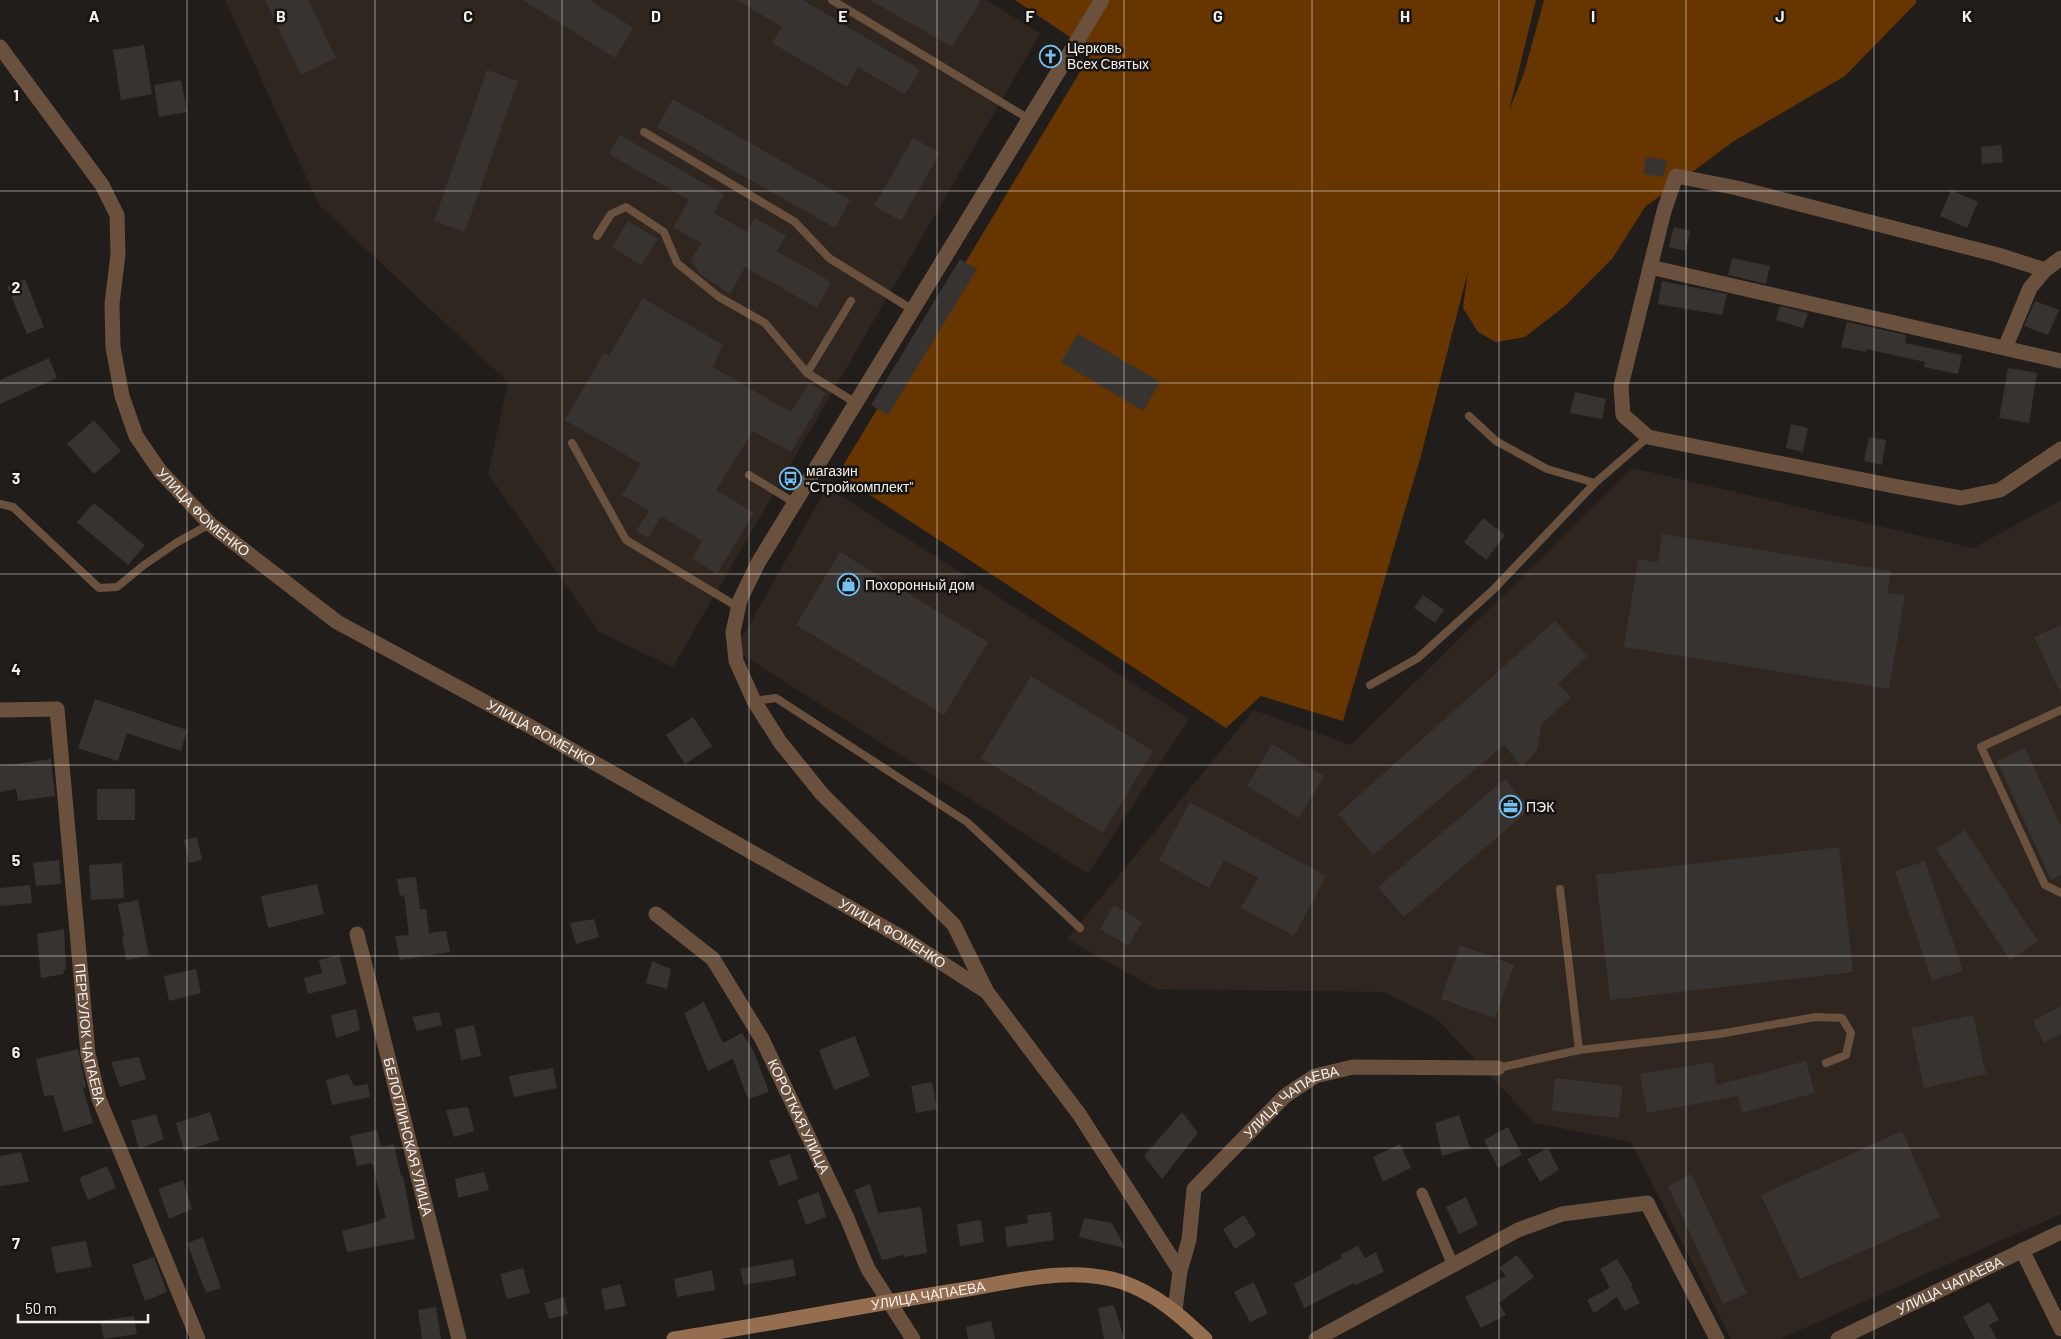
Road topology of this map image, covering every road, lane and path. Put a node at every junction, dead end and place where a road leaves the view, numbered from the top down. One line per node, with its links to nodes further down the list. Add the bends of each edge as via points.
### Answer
1 (832, 0): 4 (lane)
2 (1102, 0): 4 (street)
3 (0, 47): 24 (street, УЛИЦА ФОМЕНКО, via 102,185 116,215 118,254 112,304 113,347 122,396 136,436 160,471)
4 (1029, 119): 11 (street)
5 (644, 132): 11 (lane, via 795,222 829,258)
6 (597, 236): 14 (lane, via 611,214 626,207 664,232 677,263 719,297 765,323)
7 (2061, 258): 9 (street)
8 (1650, 267): 9 (street, via 1676,176 1737,188); 12 (street); 17 (street, via 1621,386 1623,415)
9 (2045, 270): 12 (street, via 2030,288)
10 (851, 301): 14 (lane)
11 (913, 310): 15 (street)
12 (2005, 348): 13 (street)
13 (2061, 361)
14 (807, 373): 15 (lane)
15 (856, 403): 22 (street)
16 (1469, 416): 21 (lane, via 1496,441 1547,469)
17 (1648, 437): 19 (street, via 1961,498 2000,490); 21 (lane)
18 (572, 443): 25 (lane, via 626,540)
19 (2061, 449)
20 (750, 475): 22 (lane)
21 (1595, 482): 26 (lane, via 1486,596 1418,658)
22 (795, 503): 25 (street, via 758,563)
23 (0, 504): 24 (lane, via 13,507 99,588 117,587 176,543)
24 (210, 524): 35 (street, УЛИЦА ФОМЕНКО, via 337,622 533,728 903,938)
25 (738, 607): 27 (street, via 733,632 736,661)
26 (1370, 685)
27 (754, 700): 33 (lane, via 776,698 967,822); 35 (street, via 780,742 822,794 954,925)
28 (0, 710): 47 (street, ПЕРЕУЛОК ЧАПАЕВА, via 57,709 88,1054 98,1100)
29 (2061, 710): 31 (lane, via 1982,747 2045,885)
30 (1560, 889): 36 (lane)
31 (2061, 893)
32 (656, 914): 44 (street, КОРОТКАЯ УЛИЦА, via 713,960 762,1040 868,1269)
33 (1080, 928)
34 (357, 934): 48 (street, БЕЛОГЛИНСКАЯ УЛИЦА)
35 (987, 992): 43 (street, УЛИЦА ФОМЕНКО, via 1079,1114)
36 (1579, 1050): 37 (lane, via 1718,1034 1816,1017 1842,1018 1851,1033 1846,1055); 38 (lane)
37 (1826, 1063)
38 (1498, 1068): 43 (street, УЛИЦА ЧАПАЕВА, via 1353,1067 1315,1076 1285,1096 1194,1188 1189,1240)
39 (1422, 1193): 42 (street)
40 (2061, 1232): 41 (street, УЛИЦА ЧАПАЕВА)
41 (2022, 1250): 46 (street); 54 (street, УЛИЦА ЧАПАЕВА)
42 (1453, 1265): 52 (street); 53 (street, via 1518,1230 1562,1214 1647,1203)
43 (1180, 1271): 45 (street)
44 (889, 1301): 45 (main road, УЛИЦА ЧАПАЕВА, via 1048,1277 1082,1275 1122,1282); 49 (main road, УЛИЦА ЧАПАЕВА); 50 (street, КОРОТКАЯ УЛИЦА)
45 (1175, 1310): 51 (main road)
46 (2061, 1329)
47 (198, 1339)
48 (459, 1339)
49 (674, 1339)
50 (914, 1339)
51 (1205, 1339)
52 (1316, 1339)
53 (1717, 1339)
54 (1838, 1339)

